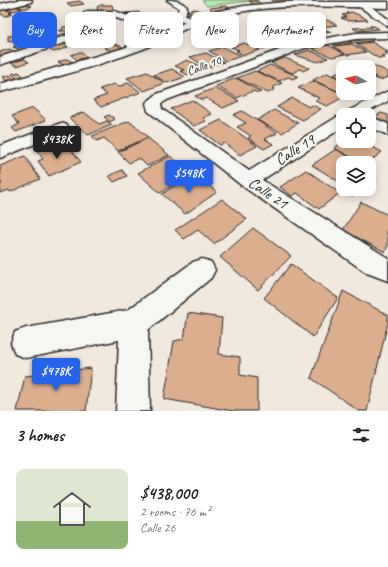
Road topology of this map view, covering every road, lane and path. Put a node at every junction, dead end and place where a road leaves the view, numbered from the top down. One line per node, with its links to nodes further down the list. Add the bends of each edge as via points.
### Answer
1 (28, 0): 5 (street)
2 (171, 0): 8 (street, via 183,7 180,17)
3 (364, 5): 4 (street); 6 (street, via 260,7); 10 (street)
4 (388, 5)
5 (0, 7)
6 (223, 12)
7 (124, 15): 12 (street, via 117,10 88,14 75,36)
8 (191, 21)
9 (191, 23): 13 (street, via 129,50)
10 (388, 23)
11 (388, 35): 15 (street, Calle 10, via 356,36 303,44 162,97 153,103)
12 (0, 61)
13 (0, 88)
14 (388, 95): 16 (street, Calle 19)
15 (155, 108): 22 (street, Calle 21, via 155,111)
16 (364, 108)
17 (376, 124): 20 (street)
18 (336, 125): 22 (street, Calle 19)
19 (61, 128): 21 (street)
20 (388, 130)
21 (0, 152)
22 (248, 180): 24 (street, Calle 21, via 376,265)
23 (202, 270): 25 (street)
24 (388, 270)
25 (134, 323): 26 (street); 27 (street)
26 (26, 343)
27 (133, 411)

